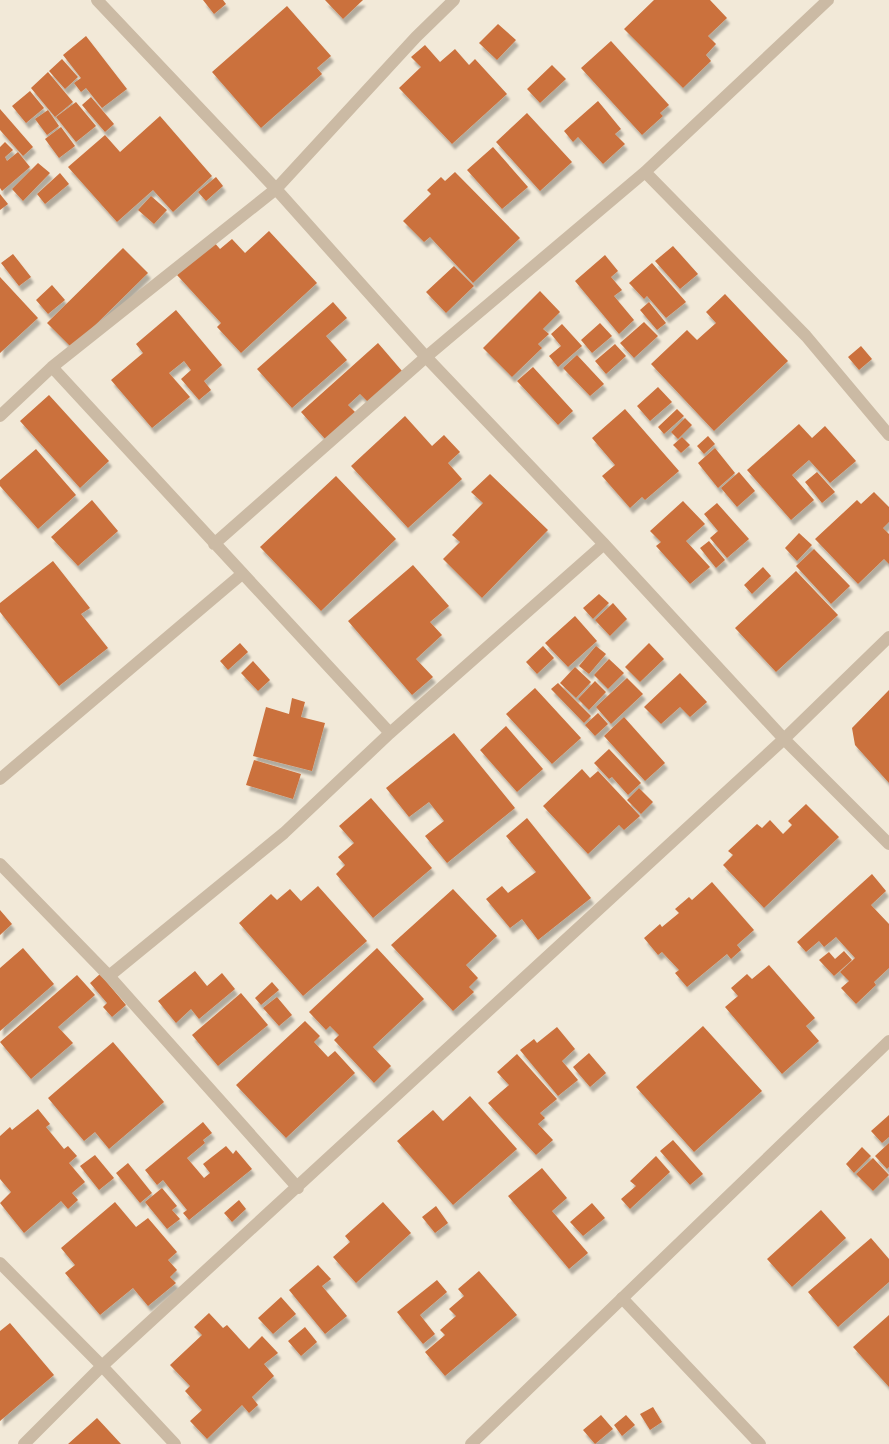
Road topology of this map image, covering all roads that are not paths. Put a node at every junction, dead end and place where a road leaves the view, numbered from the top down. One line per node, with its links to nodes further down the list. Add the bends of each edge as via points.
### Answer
1 (97, 0): 5 (street)
2 (454, 0): 5 (street)
3 (828, 0): 4 (street)
4 (645, 172): 6 (street); 9 (street, via 806,336)
5 (276, 189): 6 (street); 7 (street)
6 (426, 357): 10 (street); 11 (street)
7 (52, 367): 8 (street); 10 (street)
8 (0, 416)
9 (889, 435)
10 (214, 544): 12 (street)
11 (604, 544): 14 (street); 15 (street)
12 (242, 574): 14 (street); 16 (street)
13 (889, 637): 15 (street)
14 (390, 734): 19 (street, via 284,833)
15 (784, 739): 17 (street); 21 (street)
16 (0, 779)
17 (889, 844)
18 (0, 864): 19 (street)
19 (109, 976): 21 (street)
20 (889, 1041): 23 (street)
21 (298, 1188): 24 (street)
22 (0, 1263): 24 (street)
23 (622, 1298): 27 (street); 28 (street)
24 (102, 1366): 25 (street); 26 (street)
25 (24, 1444)
26 (175, 1444)
27 (472, 1444)
28 (760, 1444)

